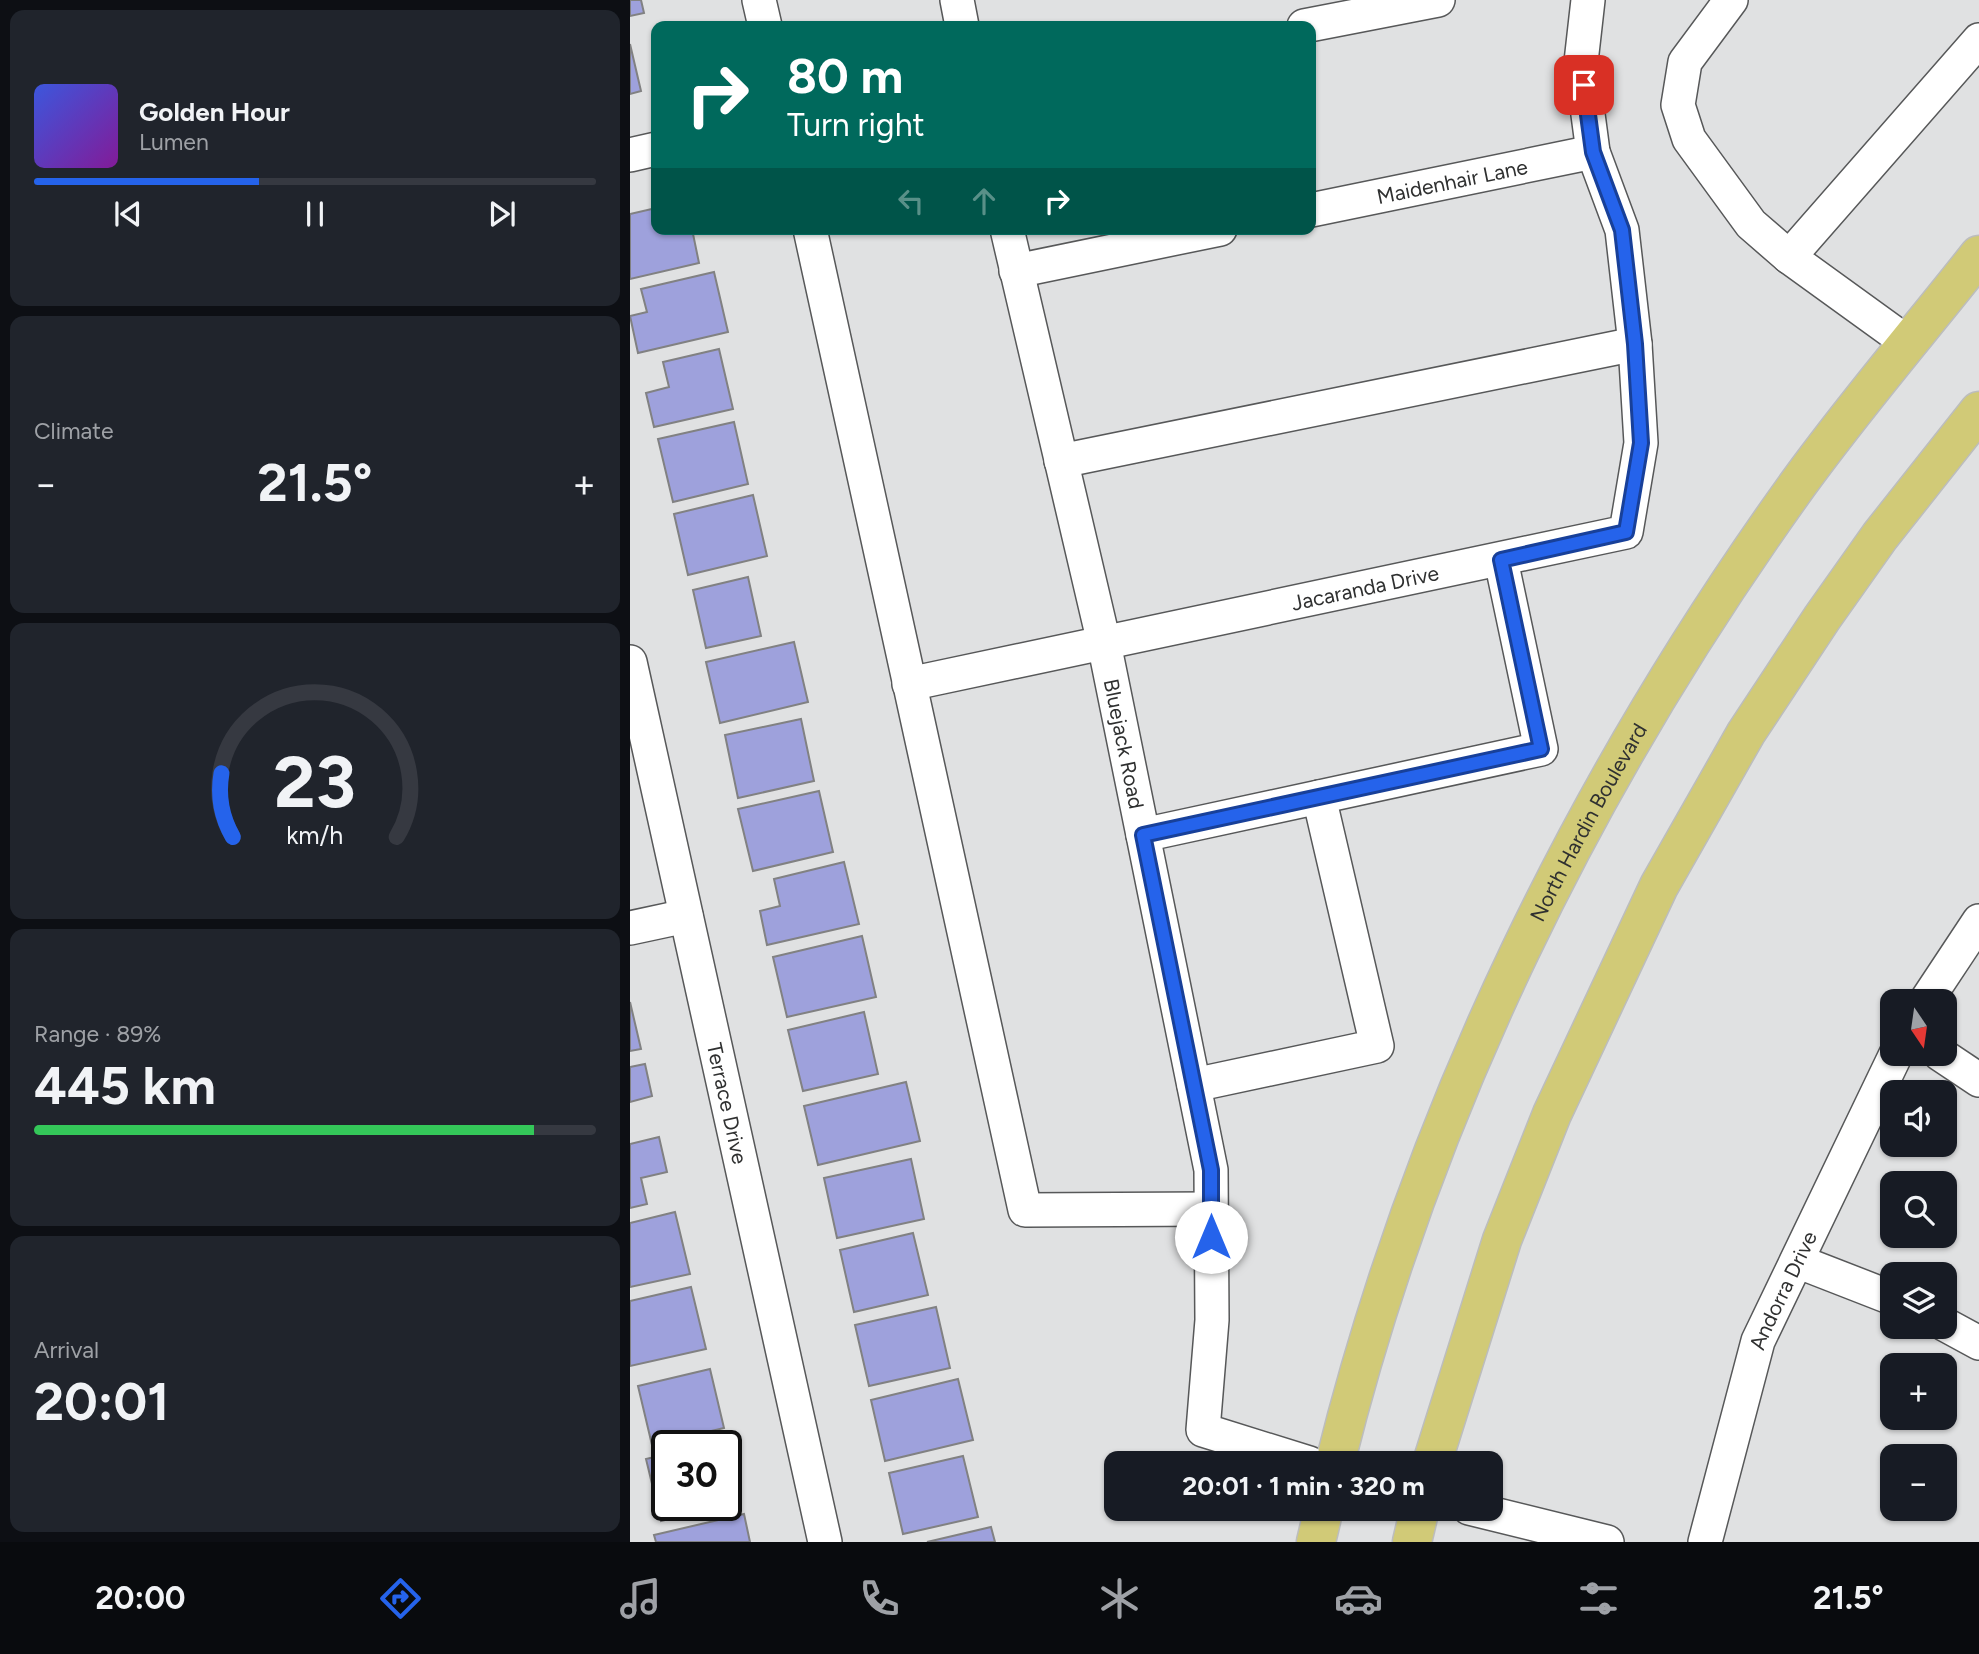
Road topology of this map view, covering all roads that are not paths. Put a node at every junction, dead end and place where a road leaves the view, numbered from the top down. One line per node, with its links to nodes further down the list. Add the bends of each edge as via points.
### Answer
1 (759, 0): 6 (street)
2 (957, 0): 7 (street)
3 (1438, 0): 8 (street)
4 (1588, 0): 11 (street, via 1581,62)
5 (1731, 0): 18 (street, via 1685,62 1678,106 1689,139 1751,224)
6 (764, 21)
7 (961, 21)
8 (1316, 24)
9 (1979, 40): 18 (street)
10 (651, 150): 12 (street)
11 (1593, 152): 13 (street, Maidenhair Lane); 21 (street, via 1622,230)
12 (630, 155)
13 (1316, 209)
14 (811, 235): 27 (street)
15 (1008, 235): 19 (street, Bluejack Road)
16 (1191, 235): 19 (street)
17 (1979, 255): 20 (main road, North Hardin Boulevard)
18 (1789, 257): 20 (street)
19 (1016, 271): 23 (street, Bluejack Road)
20 (1908, 343): 44 (main road, North Hardin Boulevard, via 1800,481 1691,640 1567,855 1521,946 1444,1121 1374,1325)
21 (1635, 344): 23 (street); 24 (street, Jacaranda Drive, via 1641,443 1626,532)
22 (1979, 411): 45 (main road, via 1880,536 1814,629 1746,733 1659,886 1585,1039 1512,1215)
23 (1061, 461): 25 (street, Bluejack Road)
24 (1501, 560): 25 (street, Jacaranda Drive); 28 (street, via 1541,749)
25 (1104, 643): 27 (street, Jacaranda Drive); 29 (street, Bluejack Road)
26 (630, 662): 30 (street, Terrace Drive)
27 (909, 684): 38 (street, via 1025,1210)
28 (1318, 797): 29 (street); 37 (street, via 1377,1046)
29 (1143, 835): 37 (street, Bluejack Road)
30 (686, 916): 32 (street); 49 (street, Terrace Drive)
31 (1979, 921): 33 (street)
32 (630, 928)
33 (1934, 989)
34 (1957, 1065): 36 (street)
35 (1890, 1066): 39 (street, Andorra Drive)
36 (1979, 1080)
37 (1194, 1085): 38 (street, Bluejack Road, via 1211,1170)
38 (1211, 1209): 43 (street, Bluejack Road, via 1212,1320 1203,1430)
39 (1797, 1261): 40 (street); 53 (street, Andorra Drive, via 1758,1341)
40 (1880, 1293)
41 (1957, 1331): 42 (street)
42 (1979, 1343)
43 (1270, 1451)
44 (1338, 1451)
45 (1436, 1451)
46 (1503, 1516): 52 (street)
47 (1321, 1521): 50 (main road)
48 (1417, 1521): 51 (main road)
49 (825, 1542)
50 (1316, 1542)
51 (1412, 1542)
52 (1607, 1542)
53 (1705, 1542)

